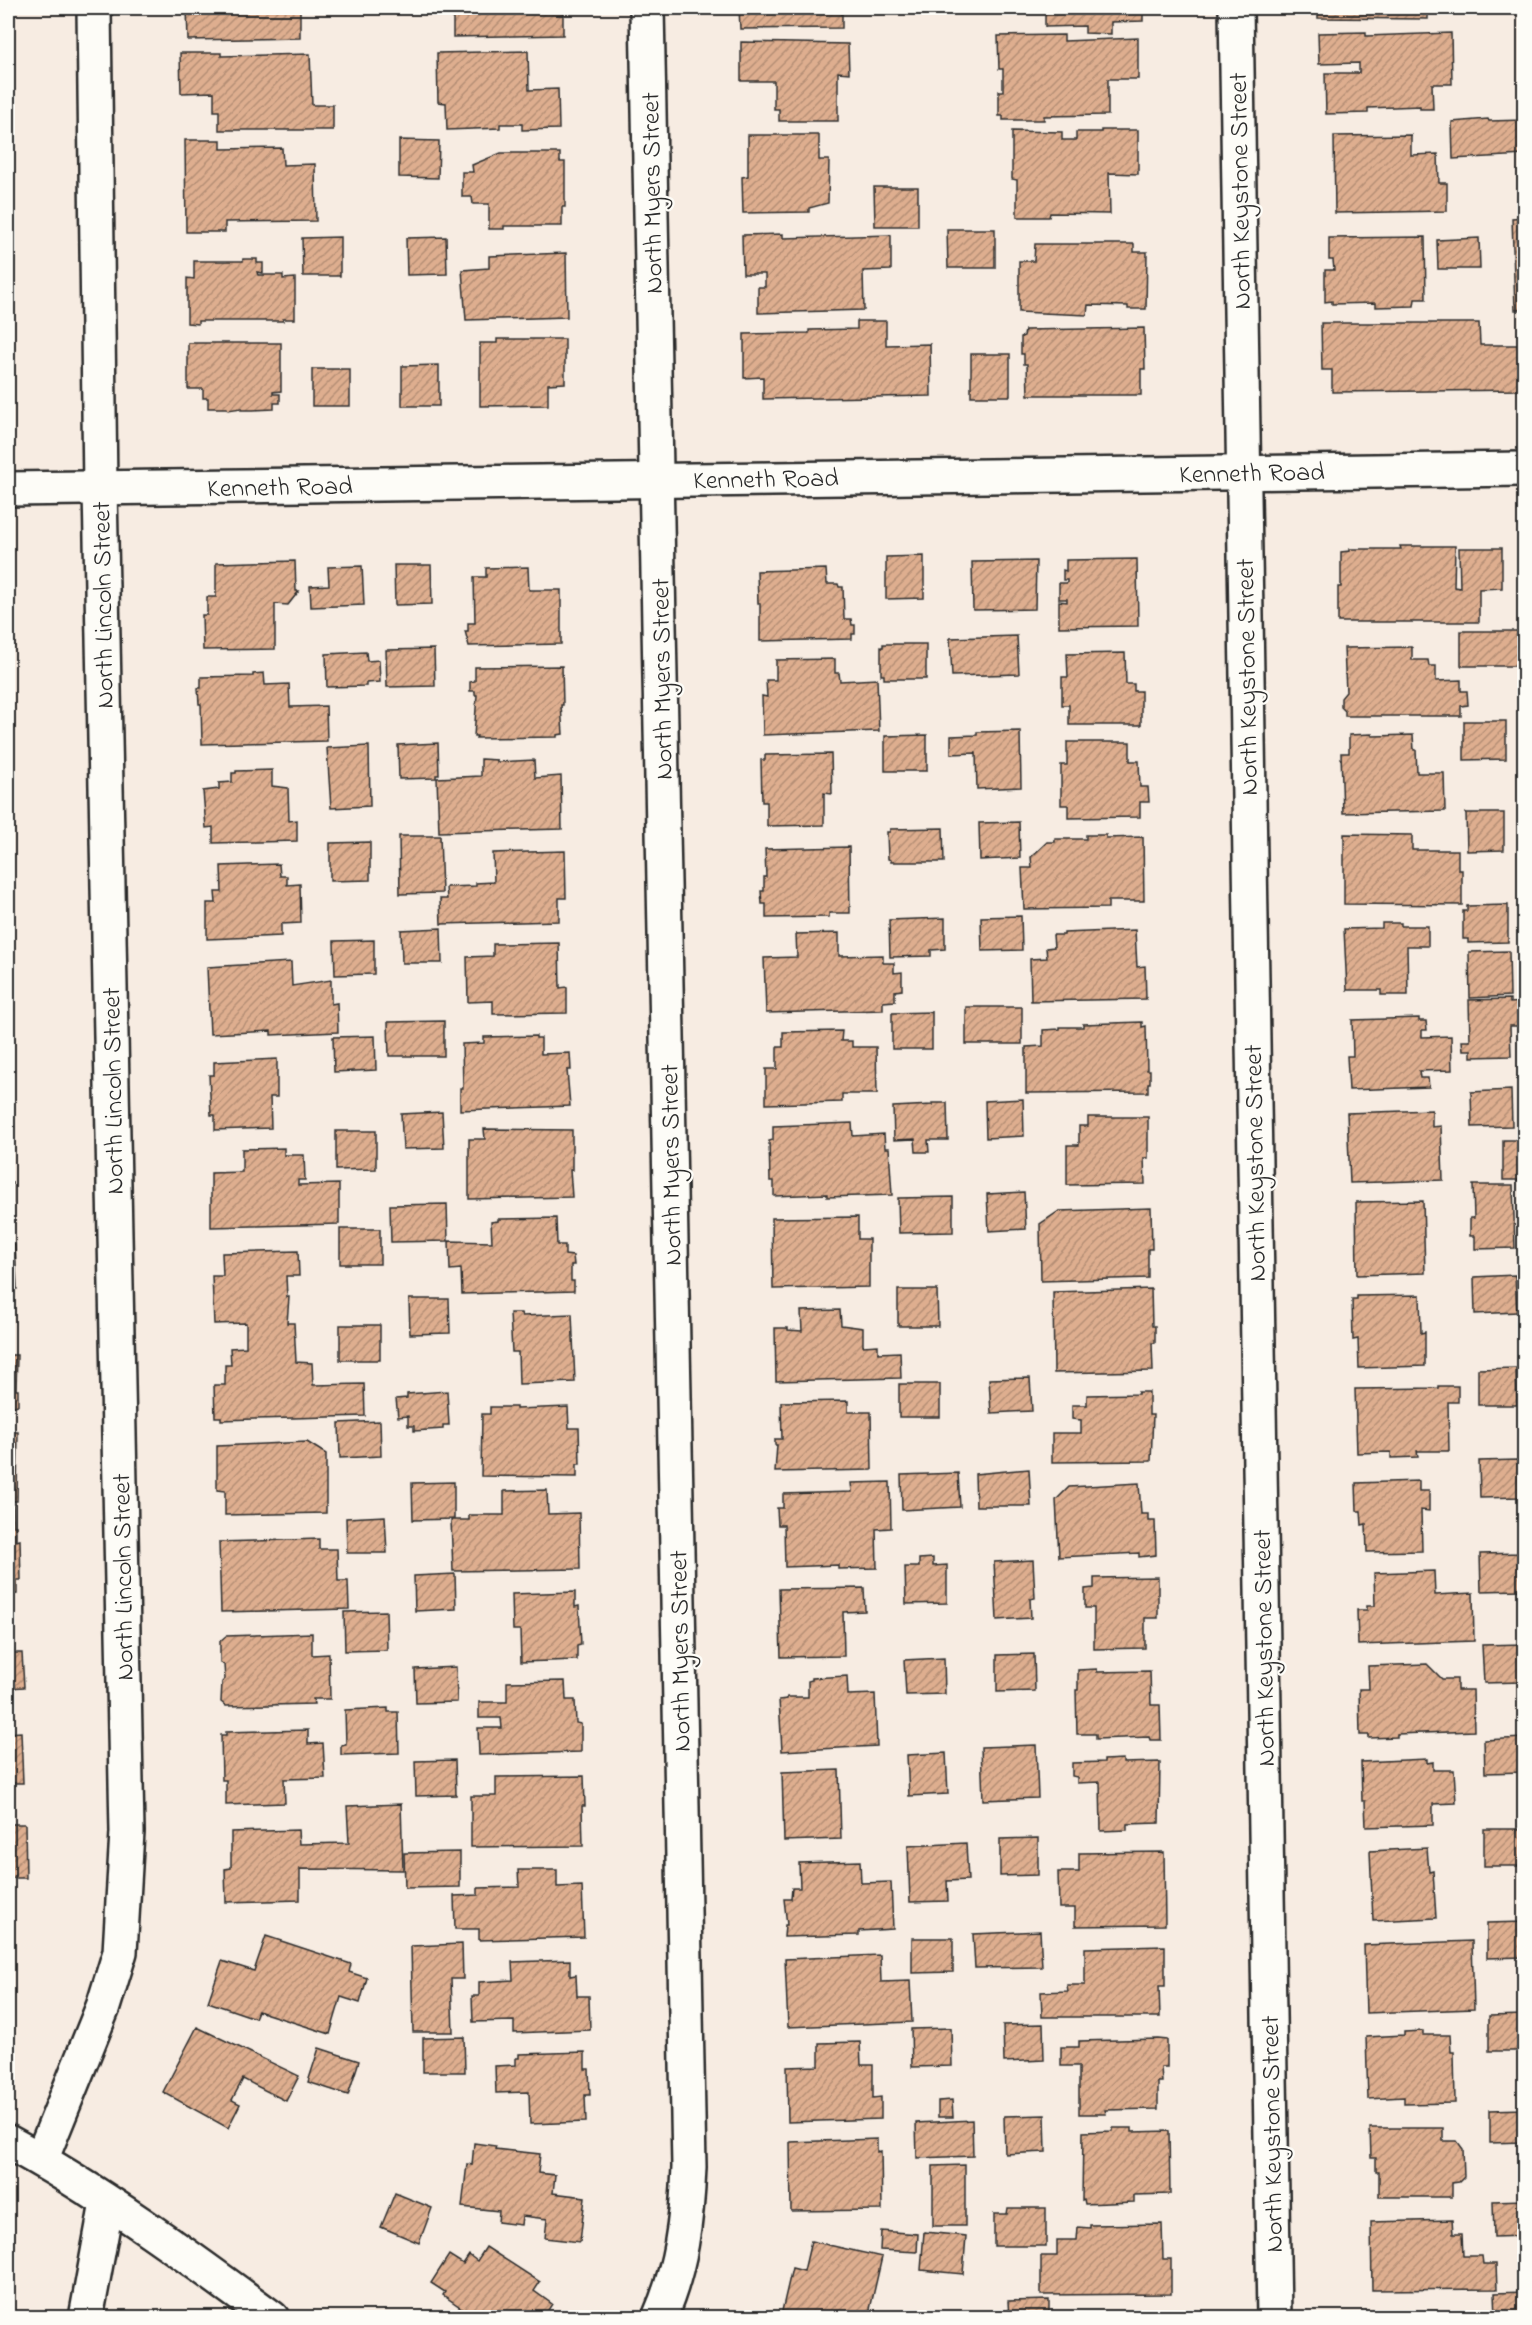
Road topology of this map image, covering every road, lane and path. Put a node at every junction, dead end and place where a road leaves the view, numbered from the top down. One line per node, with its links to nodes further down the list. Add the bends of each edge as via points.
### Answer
1 (94, 8): 8 (street, North Lincoln Street)
2 (647, 8): 6 (street, North Myers Street)
3 (1236, 8): 5 (street, North Keystone Street)
4 (1524, 469): 5 (street, Kenneth Road)
5 (1243, 472): 6 (street, Kenneth Road); 15 (street, North Keystone Street)
6 (657, 479): 8 (street, Kenneth Road); 14 (street, North Myers Street, via 689,2167 684,2238 675,2277)
7 (8, 489): 8 (street, Kenneth Road)
8 (100, 489): 10 (street, North Lincoln Street, via 127,1832 120,1952 103,2007)
9 (8, 2142): 10 (street)
10 (41, 2160): 11 (street)
11 (107, 2203): 12 (street); 13 (street)
12 (86, 2318)
13 (272, 2318)
14 (658, 2318)
15 (1274, 2318)

